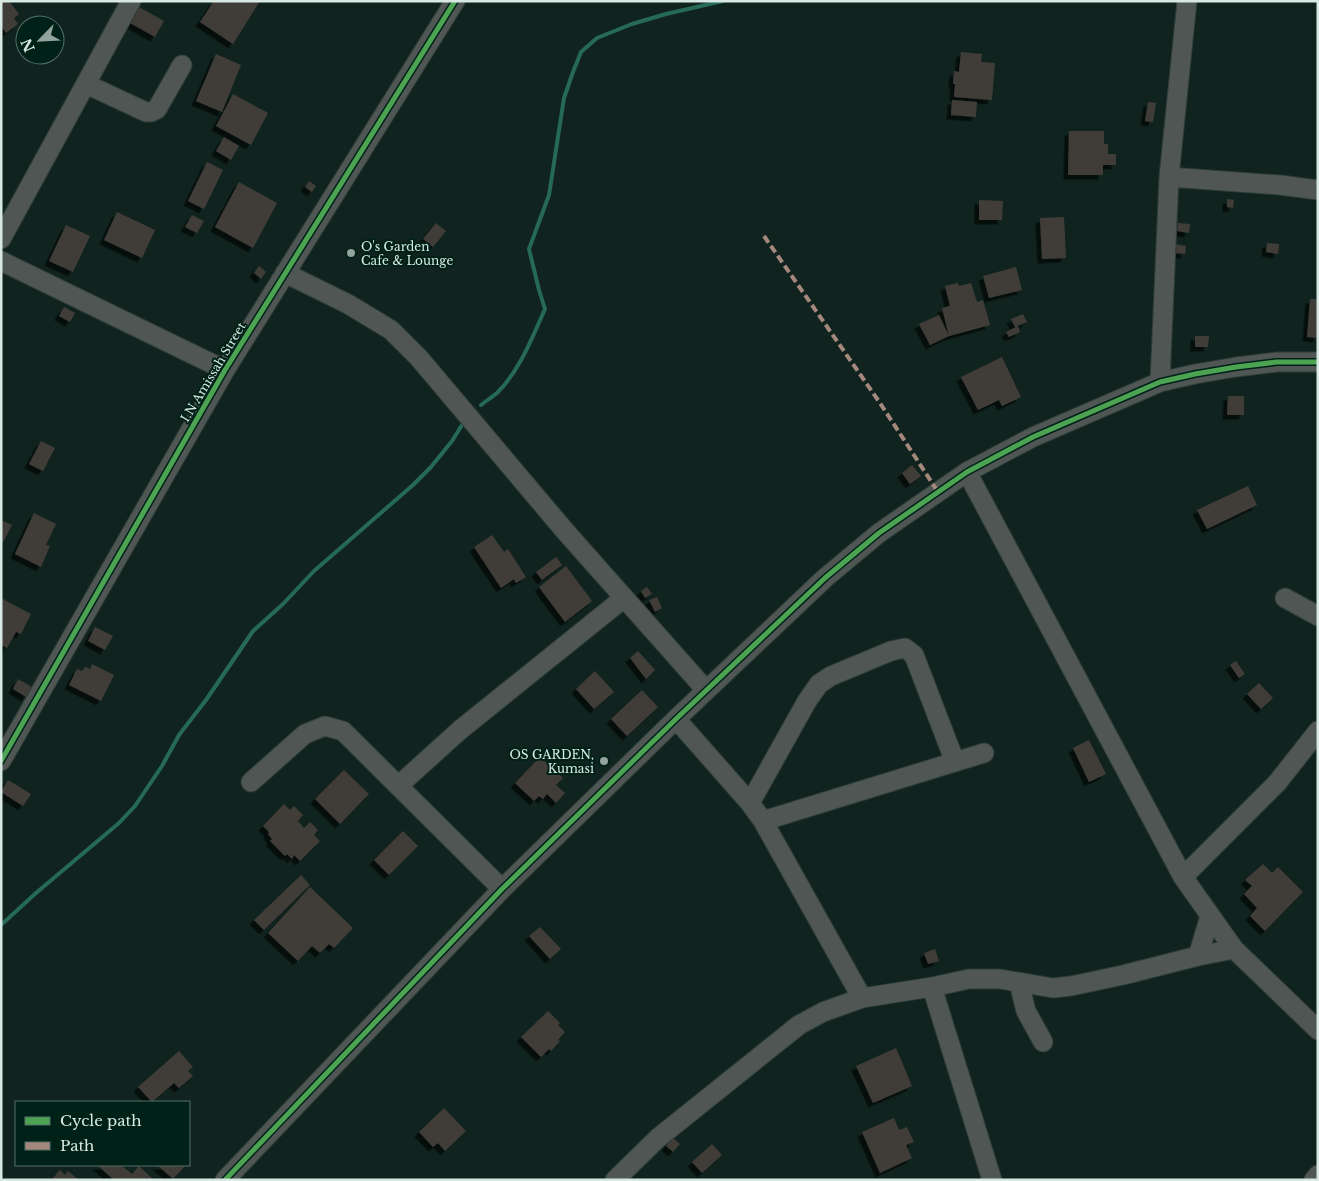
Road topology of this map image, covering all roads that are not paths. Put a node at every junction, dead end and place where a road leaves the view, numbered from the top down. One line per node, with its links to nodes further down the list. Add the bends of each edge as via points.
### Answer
1 (131, 1): 5 (street)
2 (455, 1): 10 (street, I.N Amissah Street)
3 (1187, 1): 6 (street)
4 (182, 65): 5 (street, via 156,109 151,112)
5 (86, 84): 8 (street)
6 (1169, 177): 7 (street); 13 (street)
7 (1318, 190)
8 (1, 239)
9 (1, 261): 12 (street)
10 (285, 273): 12 (street, I.N Amissah Street); 15 (street, via 348,304 391,330 419,358)
11 (1318, 362): 13 (street, via 1236,367)
12 (225, 370): 22 (street, I.N Amissah Street)
13 (1160, 382): 14 (street, via 1033,437)
14 (967, 472): 18 (street, via 879,533 825,578); 28 (street)
15 (624, 598): 18 (street); 25 (street, via 460,730)
16 (1285, 598): 17 (street)
17 (1318, 616)
18 (706, 690): 19 (street)
19 (676, 719): 26 (street); 29 (street)
20 (1318, 731): 28 (street, via 1277,783)
21 (984, 753): 23 (street)
22 (1, 761)
23 (955, 762): 26 (street, via 914,655 905,648 831,676 819,684); 27 (street)
24 (251, 782): 25 (street, via 305,734 325,726 343,731)
25 (398, 786): 29 (street)
26 (750, 803): 27 (street)
27 (763, 821): 35 (street)
28 (1183, 877): 30 (street)
29 (502, 889): 40 (street)
30 (1210, 916): 31 (street); 32 (street)
31 (1234, 949): 32 (street); 36 (street)
32 (1198, 956): 33 (street, via 1071,986 1053,988)
33 (1019, 983): 34 (street, via 969,979); 37 (street, via 1026,1011)
34 (932, 987): 35 (street); 41 (street)
35 (862, 998): 39 (street, via 799,1025 658,1138)
36 (1318, 1030)
37 (1043, 1042)
38 (1318, 1176): 42 (street)
39 (623, 1177)
40 (230, 1178)
41 (992, 1180)
42 (1314, 1180)

